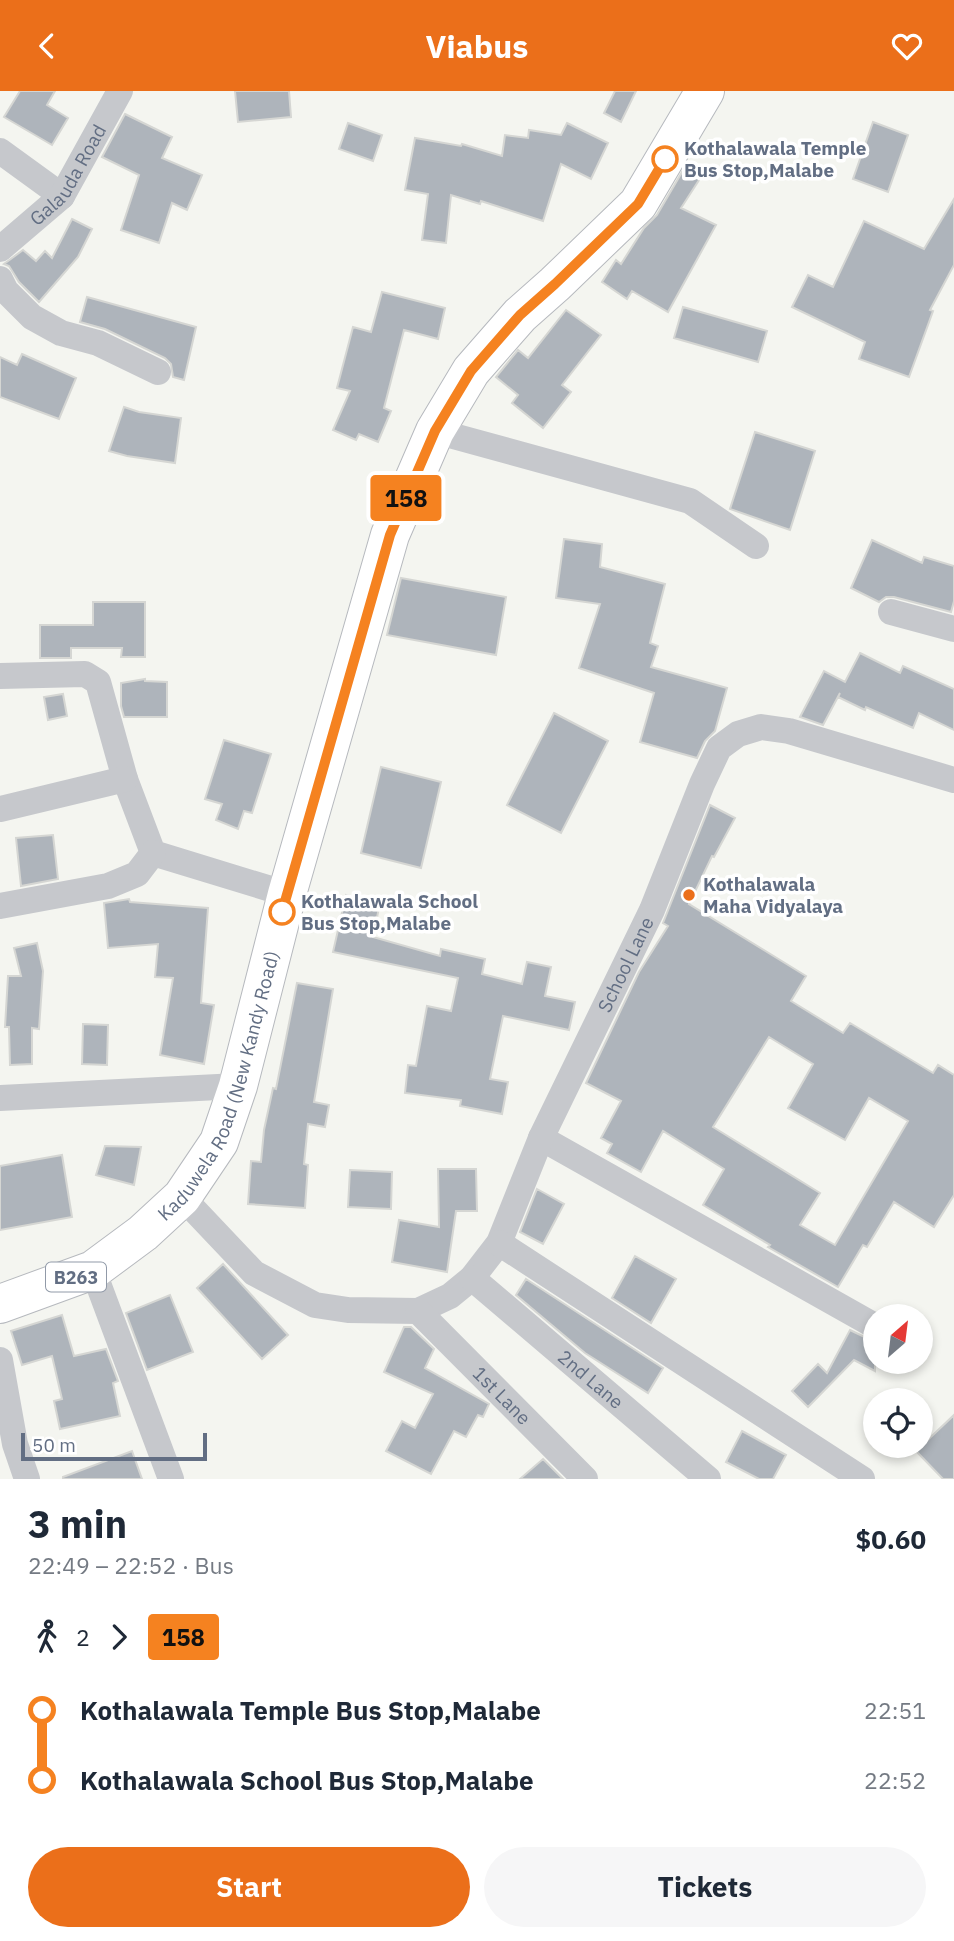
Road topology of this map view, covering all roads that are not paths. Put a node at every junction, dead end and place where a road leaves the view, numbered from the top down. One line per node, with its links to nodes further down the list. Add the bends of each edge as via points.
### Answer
1 (120, 91): 4 (street, Galauda Road)
2 (705, 91): 8 (main road, Kaduwela Road (New Kandy Road) / B263, via 638,204 520,315 471,371)
3 (0, 151): 4 (street)
4 (62, 196): 5 (street, Galauda Road)
5 (0, 249)
6 (0, 279): 7 (street, via 32,317)
7 (158, 372)
8 (435, 431): 9 (street, via 690,501); 17 (main road, Kaduwela Road (New Kandy Road) / B263, via 390,535)
9 (756, 546)
10 (891, 612): 11 (street)
11 (954, 629)
12 (0, 676): 13 (street, via 85,674 98,682)
13 (125, 779): 15 (street); 16 (street)
14 (954, 780): 21 (street, School Lane, via 789,731 761,727 738,734 719,748 652,910)
15 (0, 809)
16 (153, 853): 17 (street); 18 (street, via 137,874 108,885)
17 (287, 894): 19 (main road, Kaduwela Road (New Kandy Road) / B263)
18 (0, 906)
19 (238, 1086): 20 (street); 22 (main road, Kaduwela Road (New Kandy Road) / B263, via 219,1142)
20 (0, 1098)
21 (541, 1137): 23 (street, School Lane); 28 (street)
22 (182, 1198): 24 (main road, Kaduwela Road (New Kandy Road) / B263); 27 (street, School Lane, via 254,1273 315,1305)
23 (499, 1243): 25 (street, School Lane); 34 (street)
24 (93, 1270): 26 (main road, Kaduwela Road (New Kandy Road) / B263); 31 (street)
25 (472, 1278): 27 (street, School Lane, via 450,1296); 33 (street, 2nd Lane)
26 (0, 1304)
27 (418, 1311): 32 (street, 1st Lane)
28 (863, 1320)
29 (0, 1360): 30 (street, via 15,1444)
30 (27, 1479)
31 (171, 1479)
32 (585, 1479)
33 (708, 1479)
34 (862, 1479)

